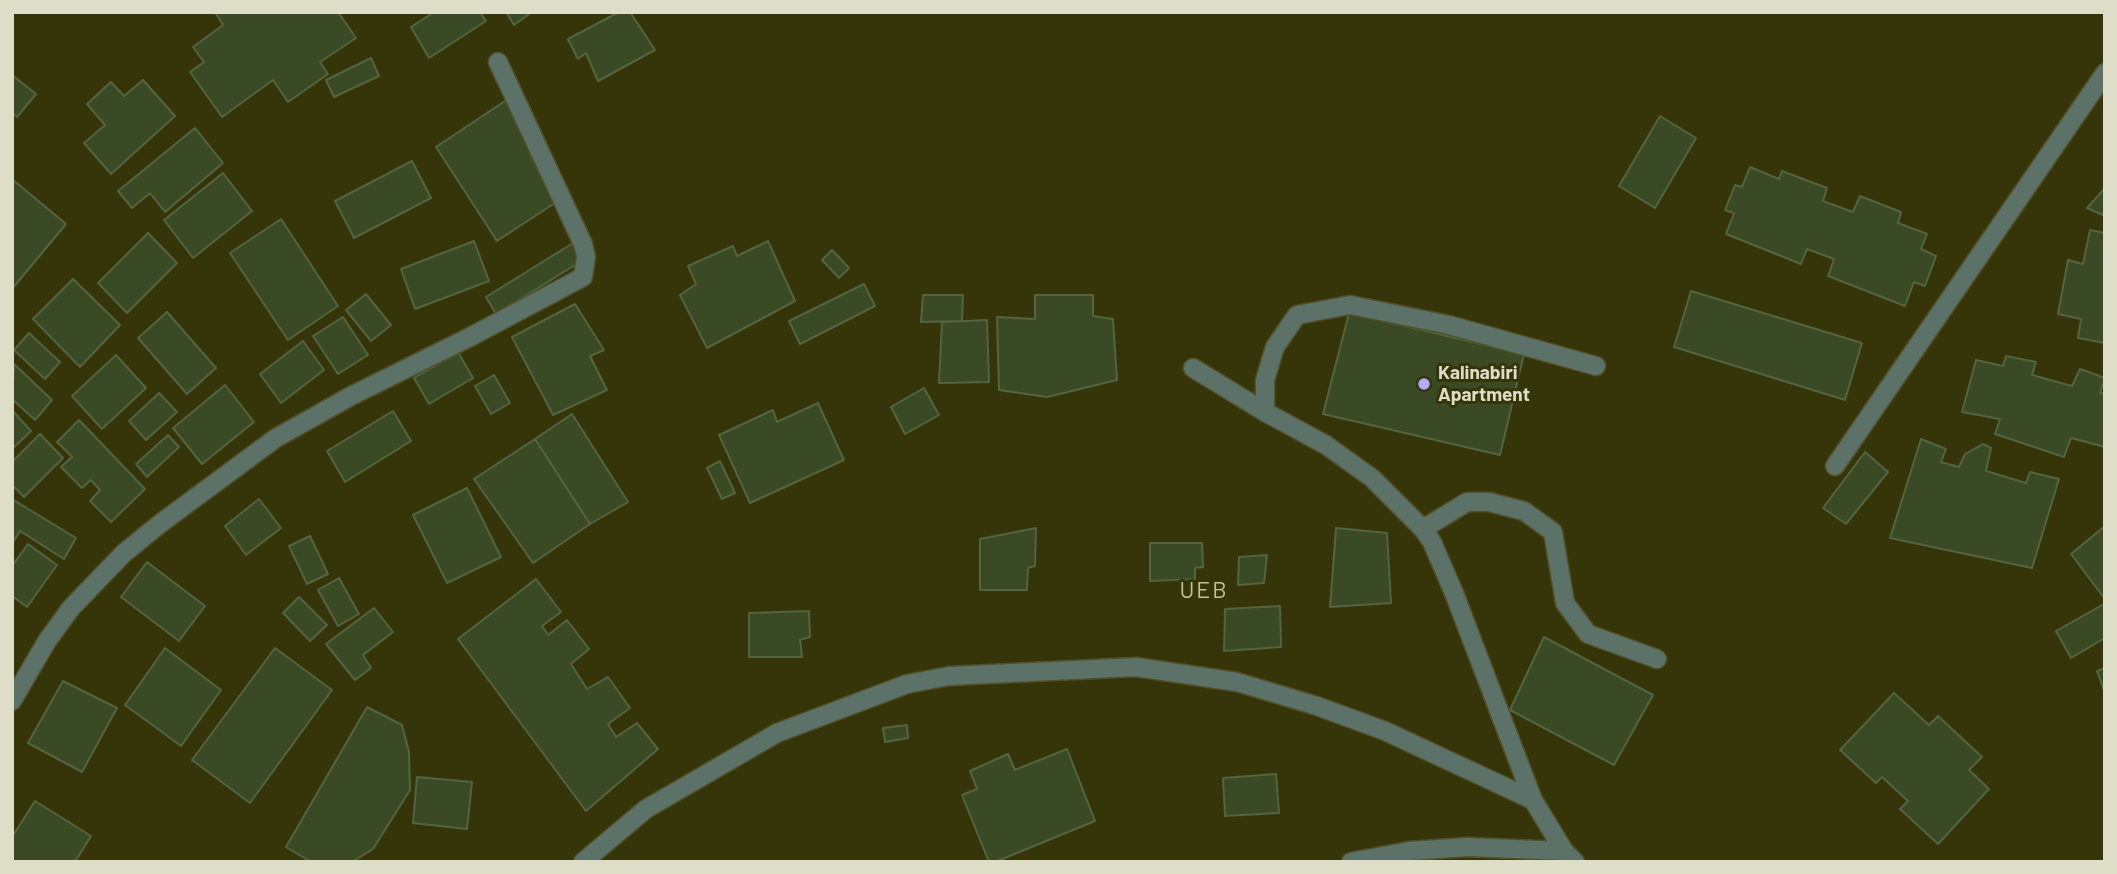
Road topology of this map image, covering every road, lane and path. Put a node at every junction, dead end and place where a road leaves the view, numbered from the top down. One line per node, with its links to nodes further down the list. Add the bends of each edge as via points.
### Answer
1 (498, 62): 9 (street, via 583,244 583,277 276,438 124,553 71,608)
2 (2105, 73): 6 (street)
3 (1596, 366): 5 (street, via 1449,325 1350,305 1297,315 1275,347 1265,380)
4 (1193, 368): 5 (street)
5 (1265, 412): 7 (street, via 1326,445 1373,478)
6 (1835, 467)
7 (1423, 529): 8 (street, via 1467,502 1524,511 1553,532 1565,603 1588,634); 10 (street, via 1454,593)
8 (1657, 659)
9 (13, 695)
10 (1532, 800): 11 (street); 12 (street, via 1385,731 1237,682 1136,667 949,676 907,684 777,733 646,809)
11 (1570, 856): 13 (street, via 1466,847)
12 (583, 862)
13 (1351, 862)

